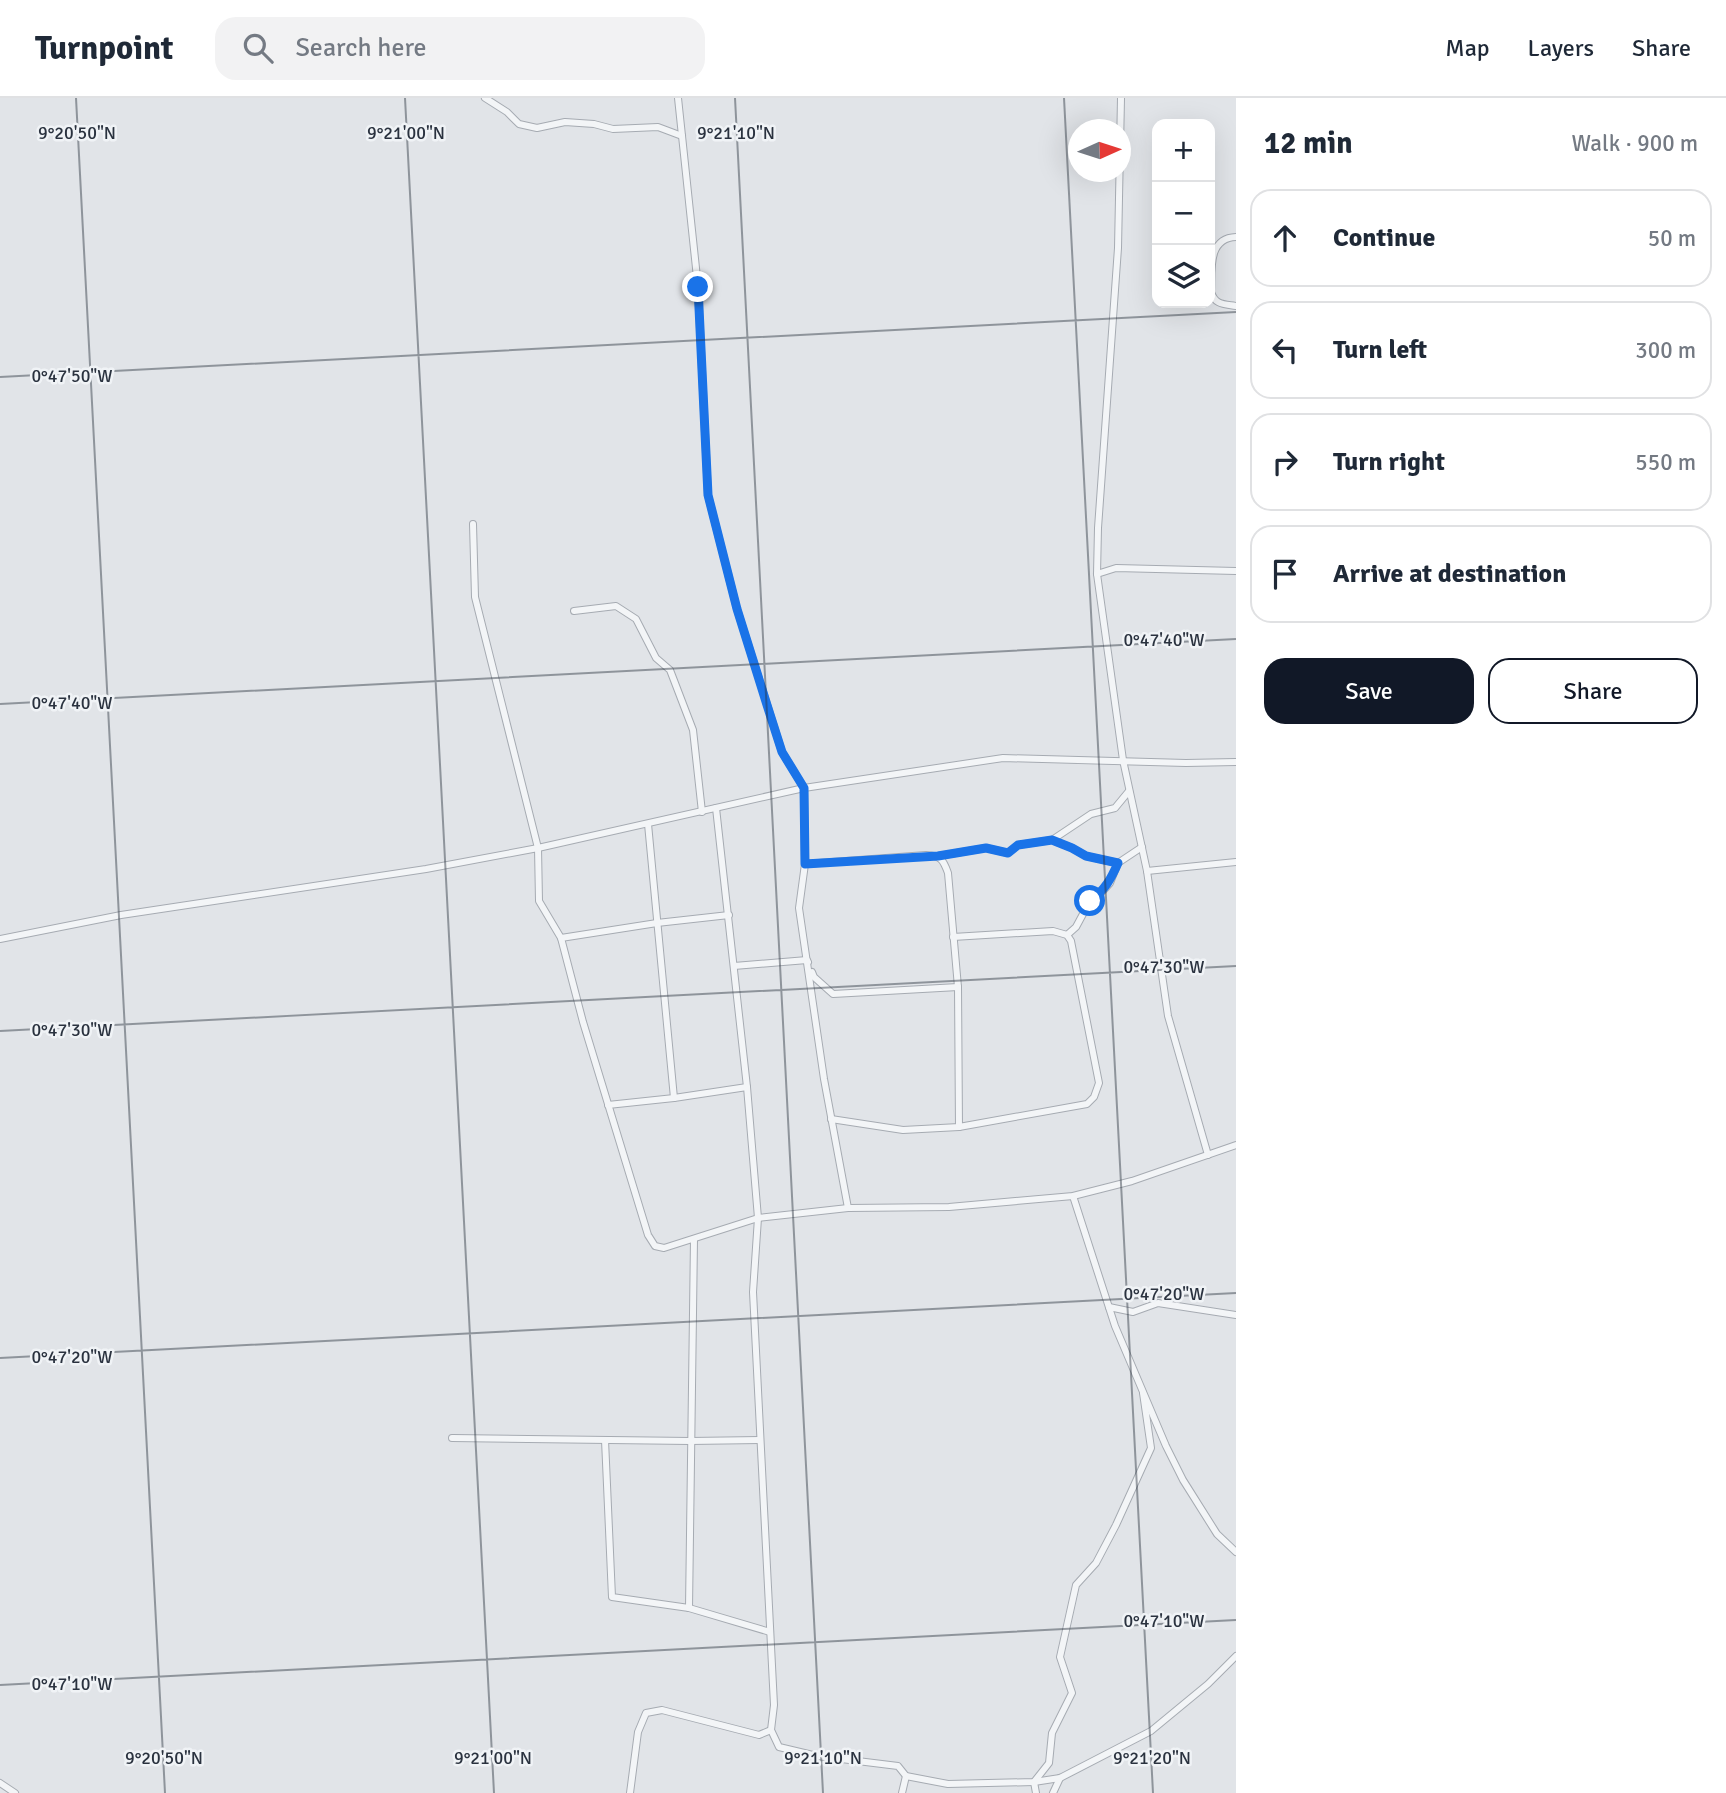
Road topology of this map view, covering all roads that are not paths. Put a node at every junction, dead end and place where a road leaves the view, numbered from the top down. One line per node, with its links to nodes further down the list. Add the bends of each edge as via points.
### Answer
1 (485, 98): 4 (street, via 519,124 537,128 565,122 613,129 658,127)
2 (678, 98): 4 (street)
3 (1121, 98): 9 (street, via 1118,248)
4 (682, 136): 13 (street, via 698,287 708,495 737,609 782,752)
5 (1236, 237): 6 (street, via 1223,239 1216,246 1211,292 1220,304)
6 (1236, 306)
7 (473, 524): 20 (street, via 475,597)
8 (1236, 571): 9 (street, via 1116,568)
9 (1097, 574): 11 (street)
10 (574, 611): 16 (street, via 616,606 636,619 656,658 670,670 693,730)
11 (1123, 760): 12 (street); 13 (street, via 1003,758); 14 (street)
12 (1236, 762)
13 (804, 788): 15 (street); 24 (street)
14 (1129, 791): 18 (street, via 1115,808 1091,814); 19 (street)
15 (716, 808): 16 (street); 26 (street)
16 (702, 812): 17 (street)
17 (648, 824): 20 (street); 27 (street)
18 (1052, 840): 21 (street, via 1018,845 1008,853 986,848); 23 (street, via 1086,856)
19 (1142, 847): 23 (street); 25 (street)
20 (538, 848): 30 (street, via 539,901); 31 (street)
21 (938, 856): 24 (street); 29 (street, via 947,873)
22 (1236, 862): 25 (street)
23 (1118, 863): 28 (street, via 1110,883 1090,901)
24 (805, 864): 32 (street, via 799,908)
25 (1147, 871): 41 (street, via 1168,1016)
26 (729, 915): 27 (street); 33 (street)
27 (657, 923): 30 (street); 36 (street)
28 (1067, 935): 29 (street, via 1053,930); 39 (street, via 1096,1059 1099,1083 1094,1097 1087,1104)
29 (953, 937): 34 (street)
30 (561, 938): 37 (street)
31 (0, 939)
32 (807, 960): 33 (street); 34 (street, via 814,977 833,994); 38 (street)
33 (734, 966): 35 (street)
34 (958, 987): 39 (street)
35 (747, 1087): 36 (street); 44 (street)
36 (674, 1098): 37 (street)
37 (608, 1105): 45 (street, via 651,1242 664,1248)
38 (831, 1119): 39 (street, via 904,1130); 43 (street)
39 (959, 1127)
40 (1236, 1145): 41 (street)
41 (1208, 1155): 42 (street)
42 (1073, 1196): 43 (street, via 949,1207); 46 (street)
43 (848, 1209): 44 (street)
44 (758, 1218): 45 (street); 51 (street, via 753,1292)
45 (694, 1239): 52 (street)
46 (1109, 1307): 47 (street, via 1133,1312 1158,1303); 48 (street)
47 (1236, 1315)
48 (1143, 1393): 53 (street, via 1182,1480 1216,1534); 60 (street, via 1151,1448 1096,1563 1076,1585 1060,1657 1072,1693 1052,1733 1049,1763)
49 (452, 1438): 50 (street)
50 (605, 1440): 52 (street); 54 (street, via 612,1597)
51 (760, 1440): 52 (street); 55 (street)
52 (690, 1441): 54 (street)
53 (1236, 1552)
54 (689, 1608): 55 (street)
55 (770, 1632): 57 (street)
56 (1236, 1656): 59 (street, via 1152,1731)
57 (771, 1730): 58 (street, via 779,1747 898,1766); 63 (street, via 759,1735 662,1710 646,1713 638,1732)
58 (906, 1776): 60 (street, via 948,1784); 64 (street)
59 (1060, 1778): 60 (street); 66 (street)
60 (1034, 1782): 65 (street)
61 (0, 1783): 62 (street)
62 (15, 1793)
63 (631, 1793)
64 (902, 1793)
65 (1036, 1793)
66 (1053, 1793)

